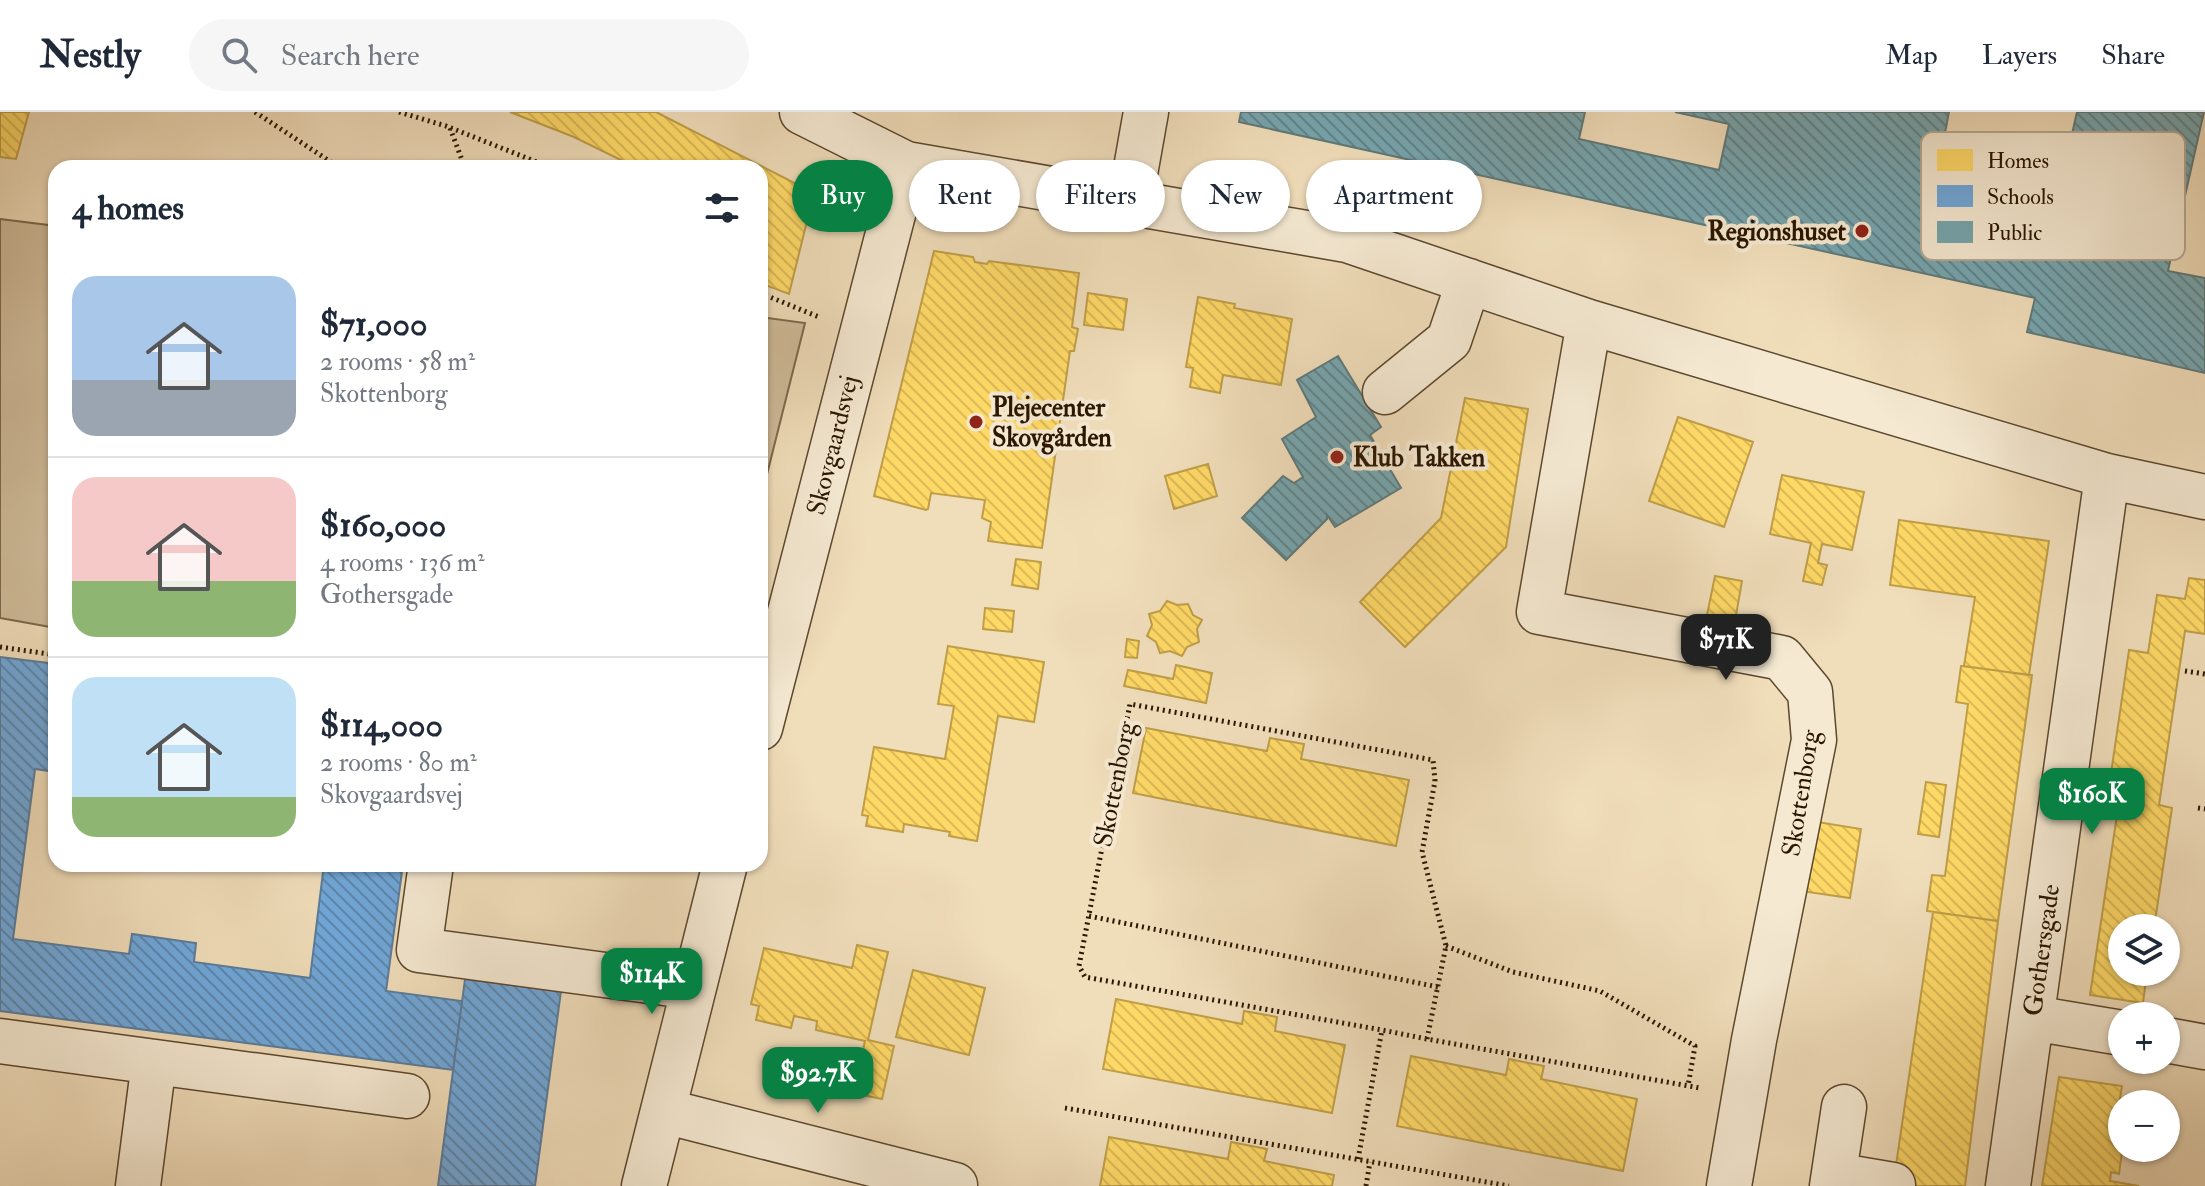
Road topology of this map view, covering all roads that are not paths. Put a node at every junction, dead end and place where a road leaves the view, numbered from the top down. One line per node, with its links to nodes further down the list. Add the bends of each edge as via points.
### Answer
1 (802, 112): 4 (street)
2 (1146, 112): 3 (street)
3 (1137, 160)
4 (906, 164): 5 (street); 12 (street, Skovgaardsvej)
5 (1036, 186)
6 (1165, 208): 7 (street, via 1347,240)
7 (1469, 281): 8 (street); 9 (street, via 1449,340)
8 (1589, 322): 10 (street); 30 (street, Skottenborg, via 1539,612 1782,658 1810,692 1814,740)
9 (1385, 392)
10 (2107, 476): 11 (street); 16 (street, Gothersgade)
11 (2205, 497)
12 (768, 697)
13 (430, 872): 15 (street, via 419,950)
14 (723, 872): 15 (street)
15 (694, 987): 24 (street)
16 (2032, 1018): 17 (street); 31 (street, Gothersgade)
17 (2108, 1031)
18 (0, 1041): 21 (street)
19 (2180, 1043): 20 (street)
20 (2205, 1047)
21 (154, 1062): 22 (street); 28 (street)
22 (407, 1096)
23 (1844, 1107): 25 (street)
24 (664, 1111): 26 (street); 29 (street)
25 (1833, 1181): 27 (street)
26 (955, 1185)
27 (1893, 1185)
28 (138, 1186)
29 (644, 1186)
30 (1729, 1186)
31 (2008, 1186)

